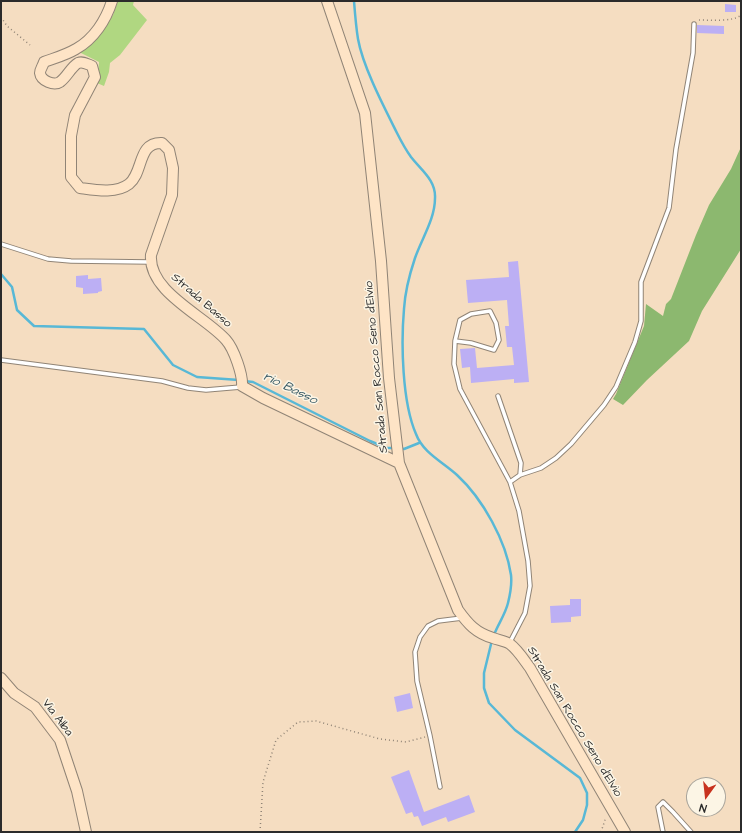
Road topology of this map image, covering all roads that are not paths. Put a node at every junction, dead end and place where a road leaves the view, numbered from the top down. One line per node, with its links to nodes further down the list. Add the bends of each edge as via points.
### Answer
1 (112, 1): 5 (street, via 108,15 92,38 76,49 44,62 40,71 46,81 54,84 60,82 77,64 84,62 92,66 95,77 75,115 71,136 71,177 80,188 101,191 121,188 135,178 147,147 155,142 162,142 169,150 173,168 172,195)
2 (327, 1): 10 (street, Strada San Rocco Seno d'Elvio, via 365,113)
3 (694, 24): 11 (lane, via 693,53 676,148 669,208 641,282 641,321 635,342 616,387 571,444 541,468)
4 (1, 244): 5 (lane, via 48,259)
5 (150, 262): 8 (street, Strada Basso, via 159,281 171,294 226,341 239,367)
6 (454, 341): 6 (lane, via 460,320 471,314 490,311 496,323 499,340 494,350); 12 (lane, via 454,364 460,389)
7 (1, 360): 8 (lane, via 162,381 206,390)
8 (242, 381): 10 (street, via 263,398)
9 (498, 396): 11 (lane, via 521,463)
10 (398, 459): 13 (street, Strada San Rocco Seno d'Elvio, via 458,610)
11 (520, 475): 12 (lane)
12 (510, 482): 14 (lane, via 528,560 530,586 524,613)
13 (466, 620): 14 (street, Strada San Rocco Seno d'Elvio, via 480,634); 16 (lane, via 438,621 428,626 420,637 415,652 417,681)
14 (506, 642): 18 (street, Strada San Rocco Seno d'Elvio, via 530,668)
15 (1, 678): 17 (street, Via Alba, via 14,693 35,707 60,740 77,791)
16 (440, 787)
17 (86, 832)
18 (625, 832)
19 (662, 832): 20 (lane, via 658,807 663,802)
20 (691, 832)

